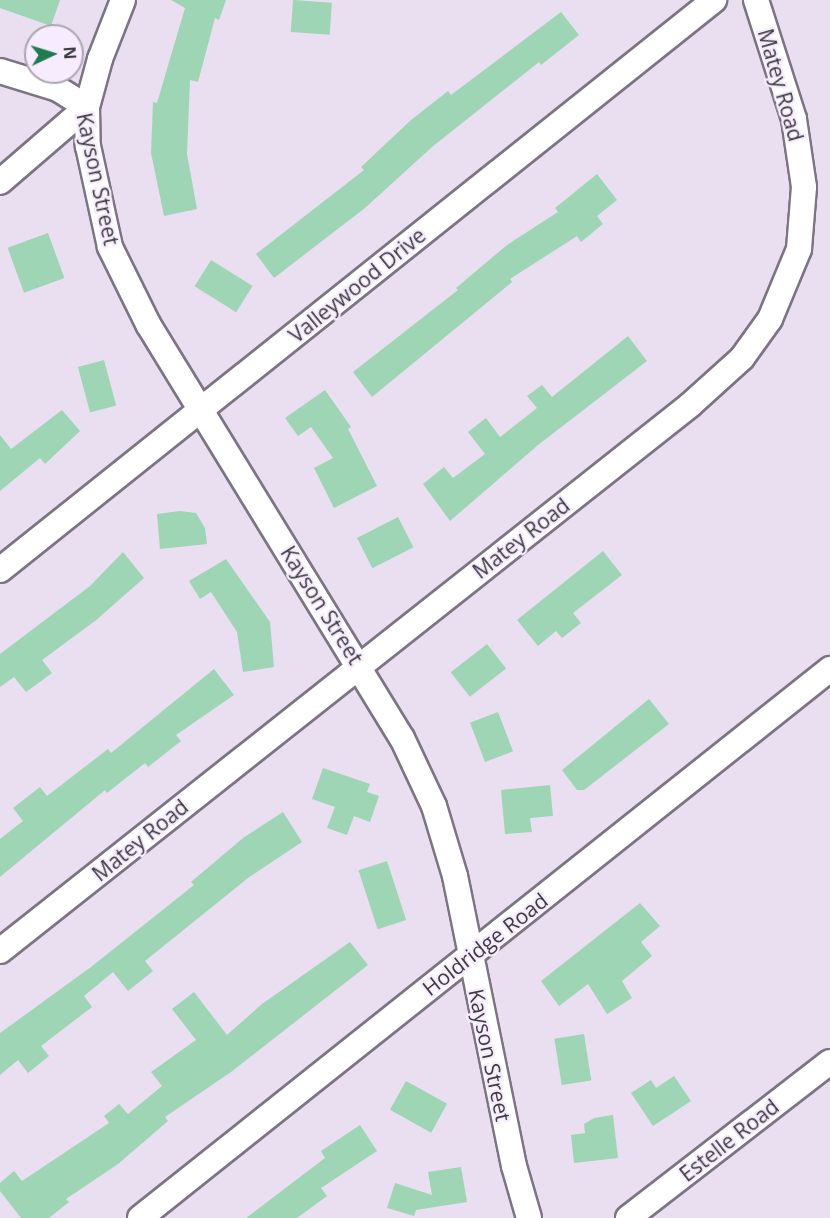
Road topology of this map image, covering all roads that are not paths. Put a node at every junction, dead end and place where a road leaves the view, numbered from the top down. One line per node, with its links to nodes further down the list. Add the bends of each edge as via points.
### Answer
1 (123, 0): 5 (street)
2 (714, 0): 7 (street, Valleywood Drive)
3 (756, 0): 9 (street, Matey Road, via 794,119 804,187 799,249 770,319 742,358 690,405)
4 (0, 70): 5 (street, Kayson Street, via 58,89)
5 (87, 107): 6 (street); 7 (street, Kayson Street, via 88,146 110,247 148,324)
6 (0, 182)
7 (201, 409): 8 (street, Valleywood Drive); 9 (street, Kayson Street)
8 (0, 570)
9 (359, 666): 11 (street, Matey Road); 12 (street, Kayson Street, via 402,738 434,806 454,876)
10 (830, 669): 12 (street, Holdridge Road)
11 (0, 951)
12 (469, 957): 14 (street, Holdridge Road); 15 (street, Kayson Street)
13 (830, 1062): 16 (street, Estelle Road)
14 (140, 1218)
15 (529, 1218)
16 (628, 1218)

